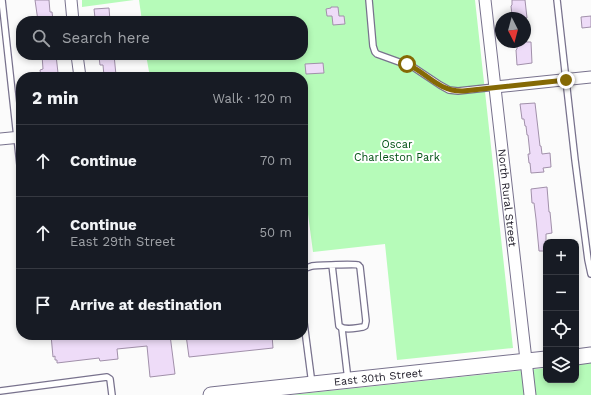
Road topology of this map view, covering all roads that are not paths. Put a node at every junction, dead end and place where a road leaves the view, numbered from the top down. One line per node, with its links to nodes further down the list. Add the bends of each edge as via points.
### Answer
1 (2, 0): 12 (lane)
2 (71, 0): 6 (street)
3 (369, 0): 11 (lane, via 373,46 377,54 413,67 449,90)
4 (485, 0): 11 (street, North Rural Street)
5 (557, 0): 10 (lane)
6 (73, 16)
7 (78, 60): 8 (street)
8 (79, 72)
9 (591, 77): 10 (street)
10 (566, 80): 11 (street); 17 (lane, via 574,160)
11 (495, 87): 23 (street, North Rural Street)
12 (16, 113)
13 (16, 137): 14 (street)
14 (0, 139)
15 (332, 265): 16 (lane); 18 (lane, via 339,326); 18 (lane, via 356,264 360,268 365,326)
16 (308, 267)
17 (591, 274)
18 (342, 329): 24 (lane)
19 (306, 340): 25 (lane)
20 (591, 355): 21 (main road)
21 (579, 356)
22 (543, 360): 23 (main road, East 30th Street)
23 (526, 362): 24 (main road, East 30th Street); 29 (street, North Rural Street)
24 (348, 380): 25 (main road, East 30th Street)
25 (312, 384): 28 (main road, East 30th Street)
26 (0, 391): 27 (lane, via 107,377 110,379)
27 (112, 395)
28 (211, 395)
29 (530, 395)

